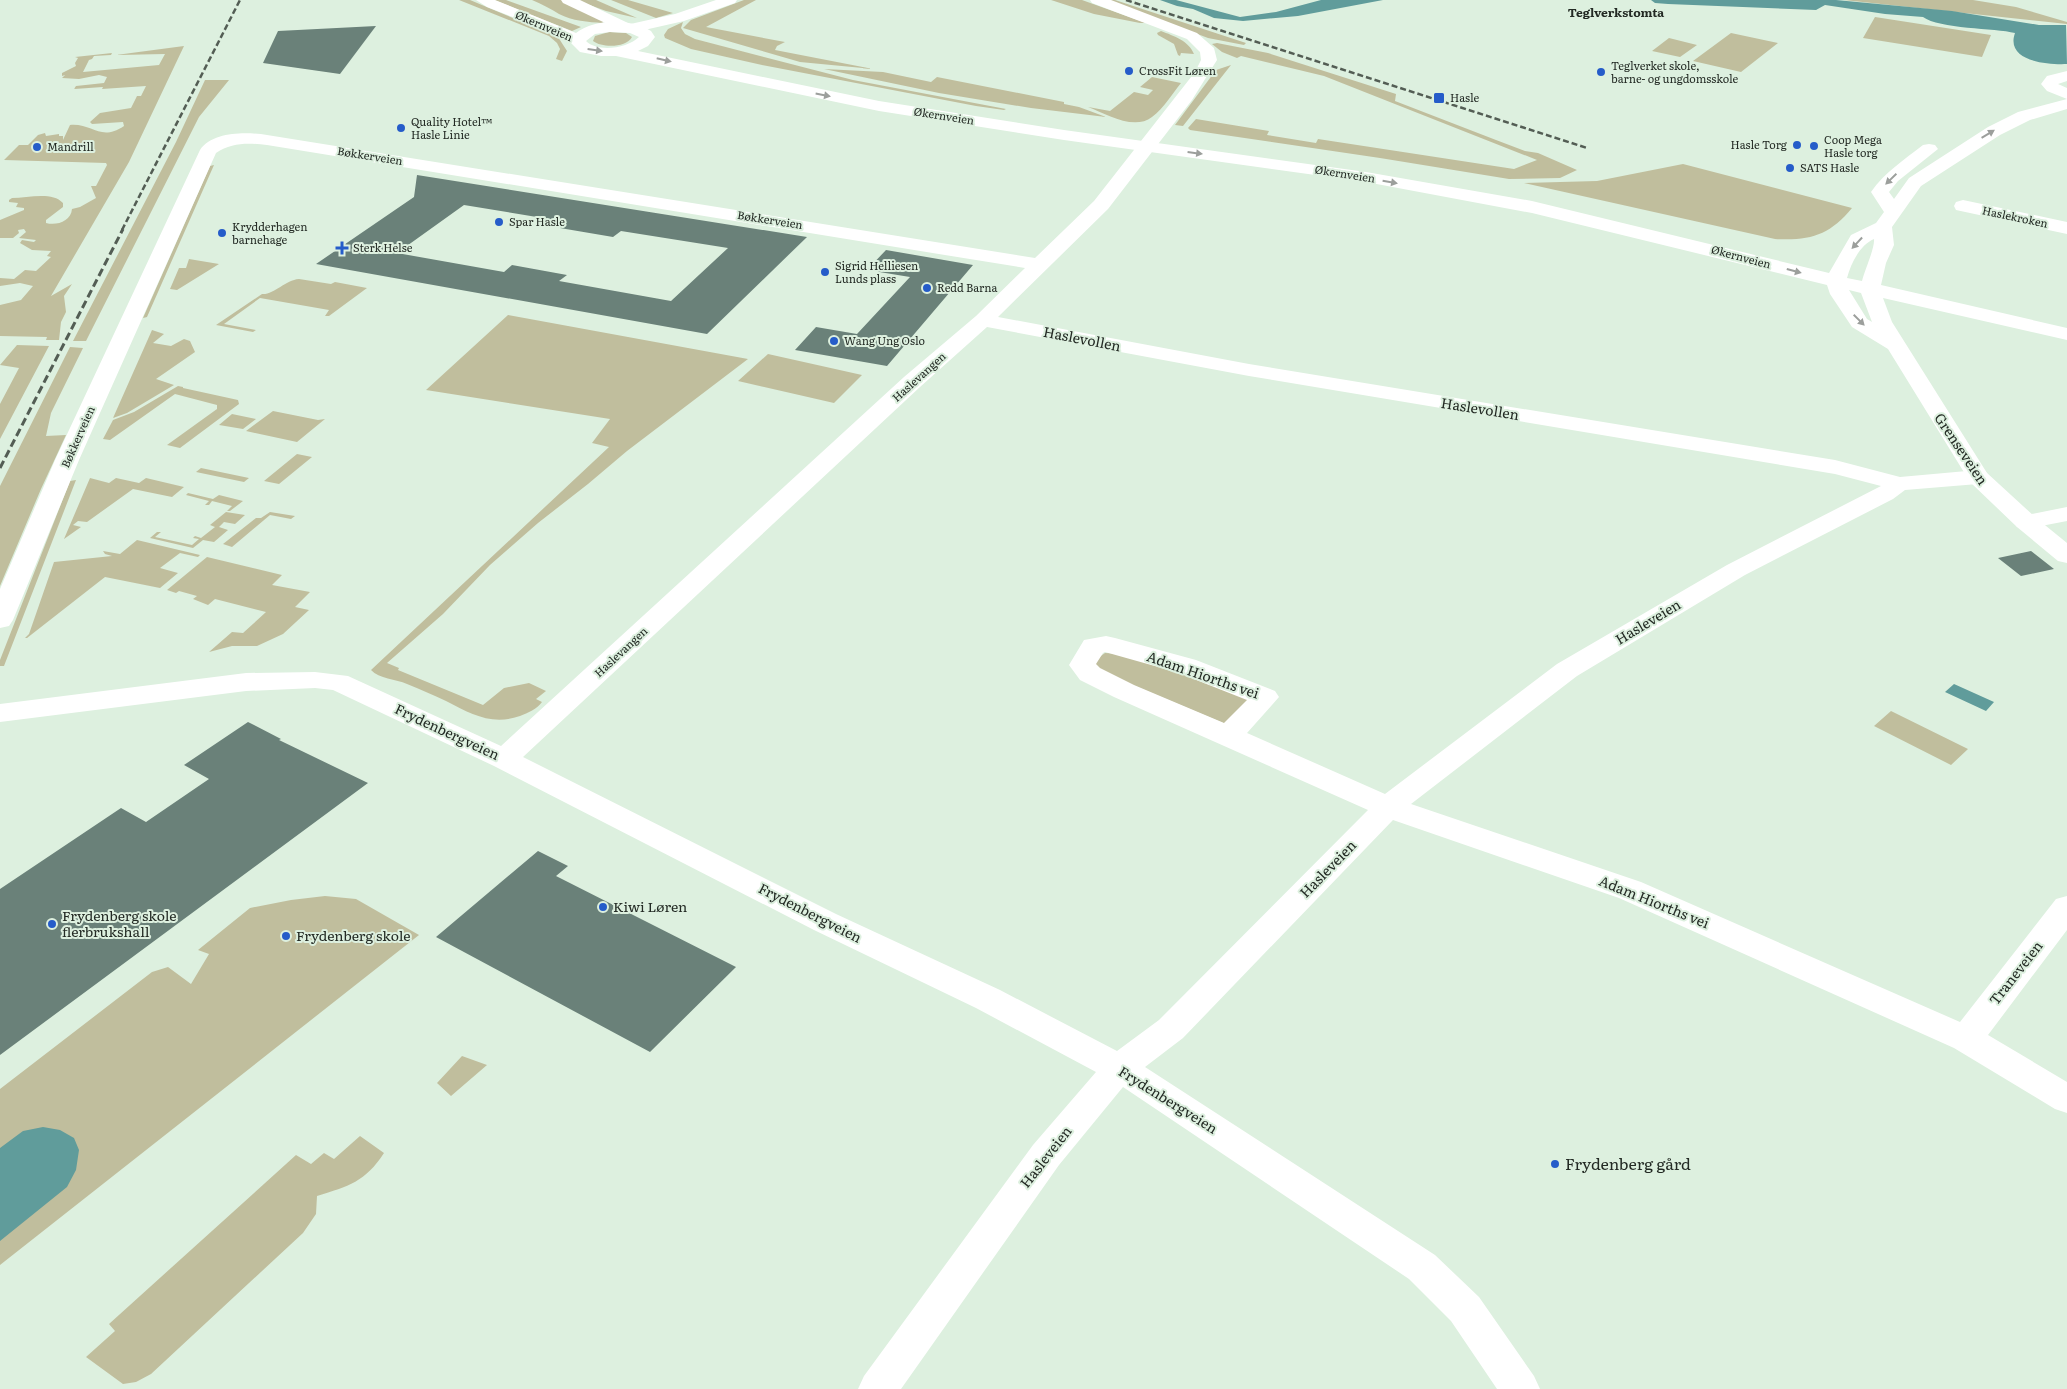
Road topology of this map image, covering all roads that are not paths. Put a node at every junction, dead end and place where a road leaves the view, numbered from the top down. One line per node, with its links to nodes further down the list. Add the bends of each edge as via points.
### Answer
1 (483, 0): 10 (main road, Økernveien, via 545,24)
2 (514, 0): 8 (main road, Økernveien, via 566,20)
3 (568, 0): 7 (main road, Økernveien)
4 (730, 0): 6 (main road)
5 (1098, 0): 16 (main road, Haslevangen, via 1192,36 1208,51 1209,60 1203,72)
6 (681, 18): 7 (main road); 9 (main road)
7 (628, 27): 8 (main road); 9 (main road, Økernveien, via 643,31)
8 (605, 28): 10 (main road, via 586,33)
9 (647, 38): 11 (main road, via 640,44); 16 (main road, Økernveien, via 694,54 889,94)
10 (578, 41): 11 (main road, Økernveien, one-way to 11, via 587,49)
11 (616, 51): 16 (main road, Økernveien, one-way to 16, via 879,106)
12 (2067, 76): 13 (main road, via 2050,81 2049,84)
13 (2060, 91): 15 (main road)
14 (2067, 104): 19 (main road, one-way to 14, via 1999,128 2038,111)
15 (1978, 121)
16 (1151, 141): 23 (main road, Haslevangen, via 1101,205); 24 (main road, Økernveien, via 1532,207)
17 (1942, 142): 18 (main road)
18 (1924, 153): 19 (main road); 21 (main road, one-way to 21, via 1892,177 1880,192)
19 (1916, 182): 21 (main road)
20 (1963, 206): 22 (main road, Haslekroken)
21 (1888, 220): 24 (main road, one-way to 24, via 1858,239); 25 (main road, via 1884,245)
22 (2067, 228)
23 (1040, 265): 26 (main road, Haslevangen); 35 (main road, Bøkkerveien, via 267,140 248,138 218,144 209,150 180,210 67,460)
24 (1838, 275): 25 (main road, Økernveien); 29 (main road, Grenseveien, one-way to 29, via 1840,294 1859,323)
25 (1871, 283): 27 (main road, Økernveien); 28 (main road, Økernveien); 29 (main road, Grenseveien, via 1877,311)
26 (983, 320): 31 (main road, Haslevollen, via 1258,372 1835,467); 38 (main road, Haslevangen)
27 (2067, 324)
28 (2067, 334)
29 (1896, 346): 30 (main road, Grenseveien)
30 (1978, 478): 31 (main road, Haslevollen); 33 (main road, Grenseveien)
31 (1899, 484): 39 (main road, Hasleveien, via 1736,570 1567,670)
32 (2067, 514): 33 (main road)
33 (2026, 522): 34 (main road, Grenseveien)
34 (2067, 556)
35 (0, 620)
36 (0, 713): 38 (main road, Frydenbergveien, via 246,682 338,682)
37 (1228, 736): 37 (main road, Adam Hiorths vei, via 1124,691 1090,674 1082,665 1093,646 1106,644 1186,666 1265,696); 39 (main road, Adam Hiorths vei)
38 (504, 759): 42 (main road, Frydenbergveien, via 825,922 988,999)
39 (1388, 807): 41 (main road, Adam Hiorths vei, via 1630,890); 42 (main road, Hasleveien, via 1171,1029)
40 (2067, 907): 41 (main road, Traneveien)
41 (1966, 1038): 43 (main road, Adam Hiorths vei)
42 (1119, 1068): 44 (main road, Hasleveien, via 1046,1156); 45 (main road, Frydenbergveien, via 1422,1267 1465,1308)
43 (2067, 1099)
44 (878, 1389)
45 (1520, 1389)

